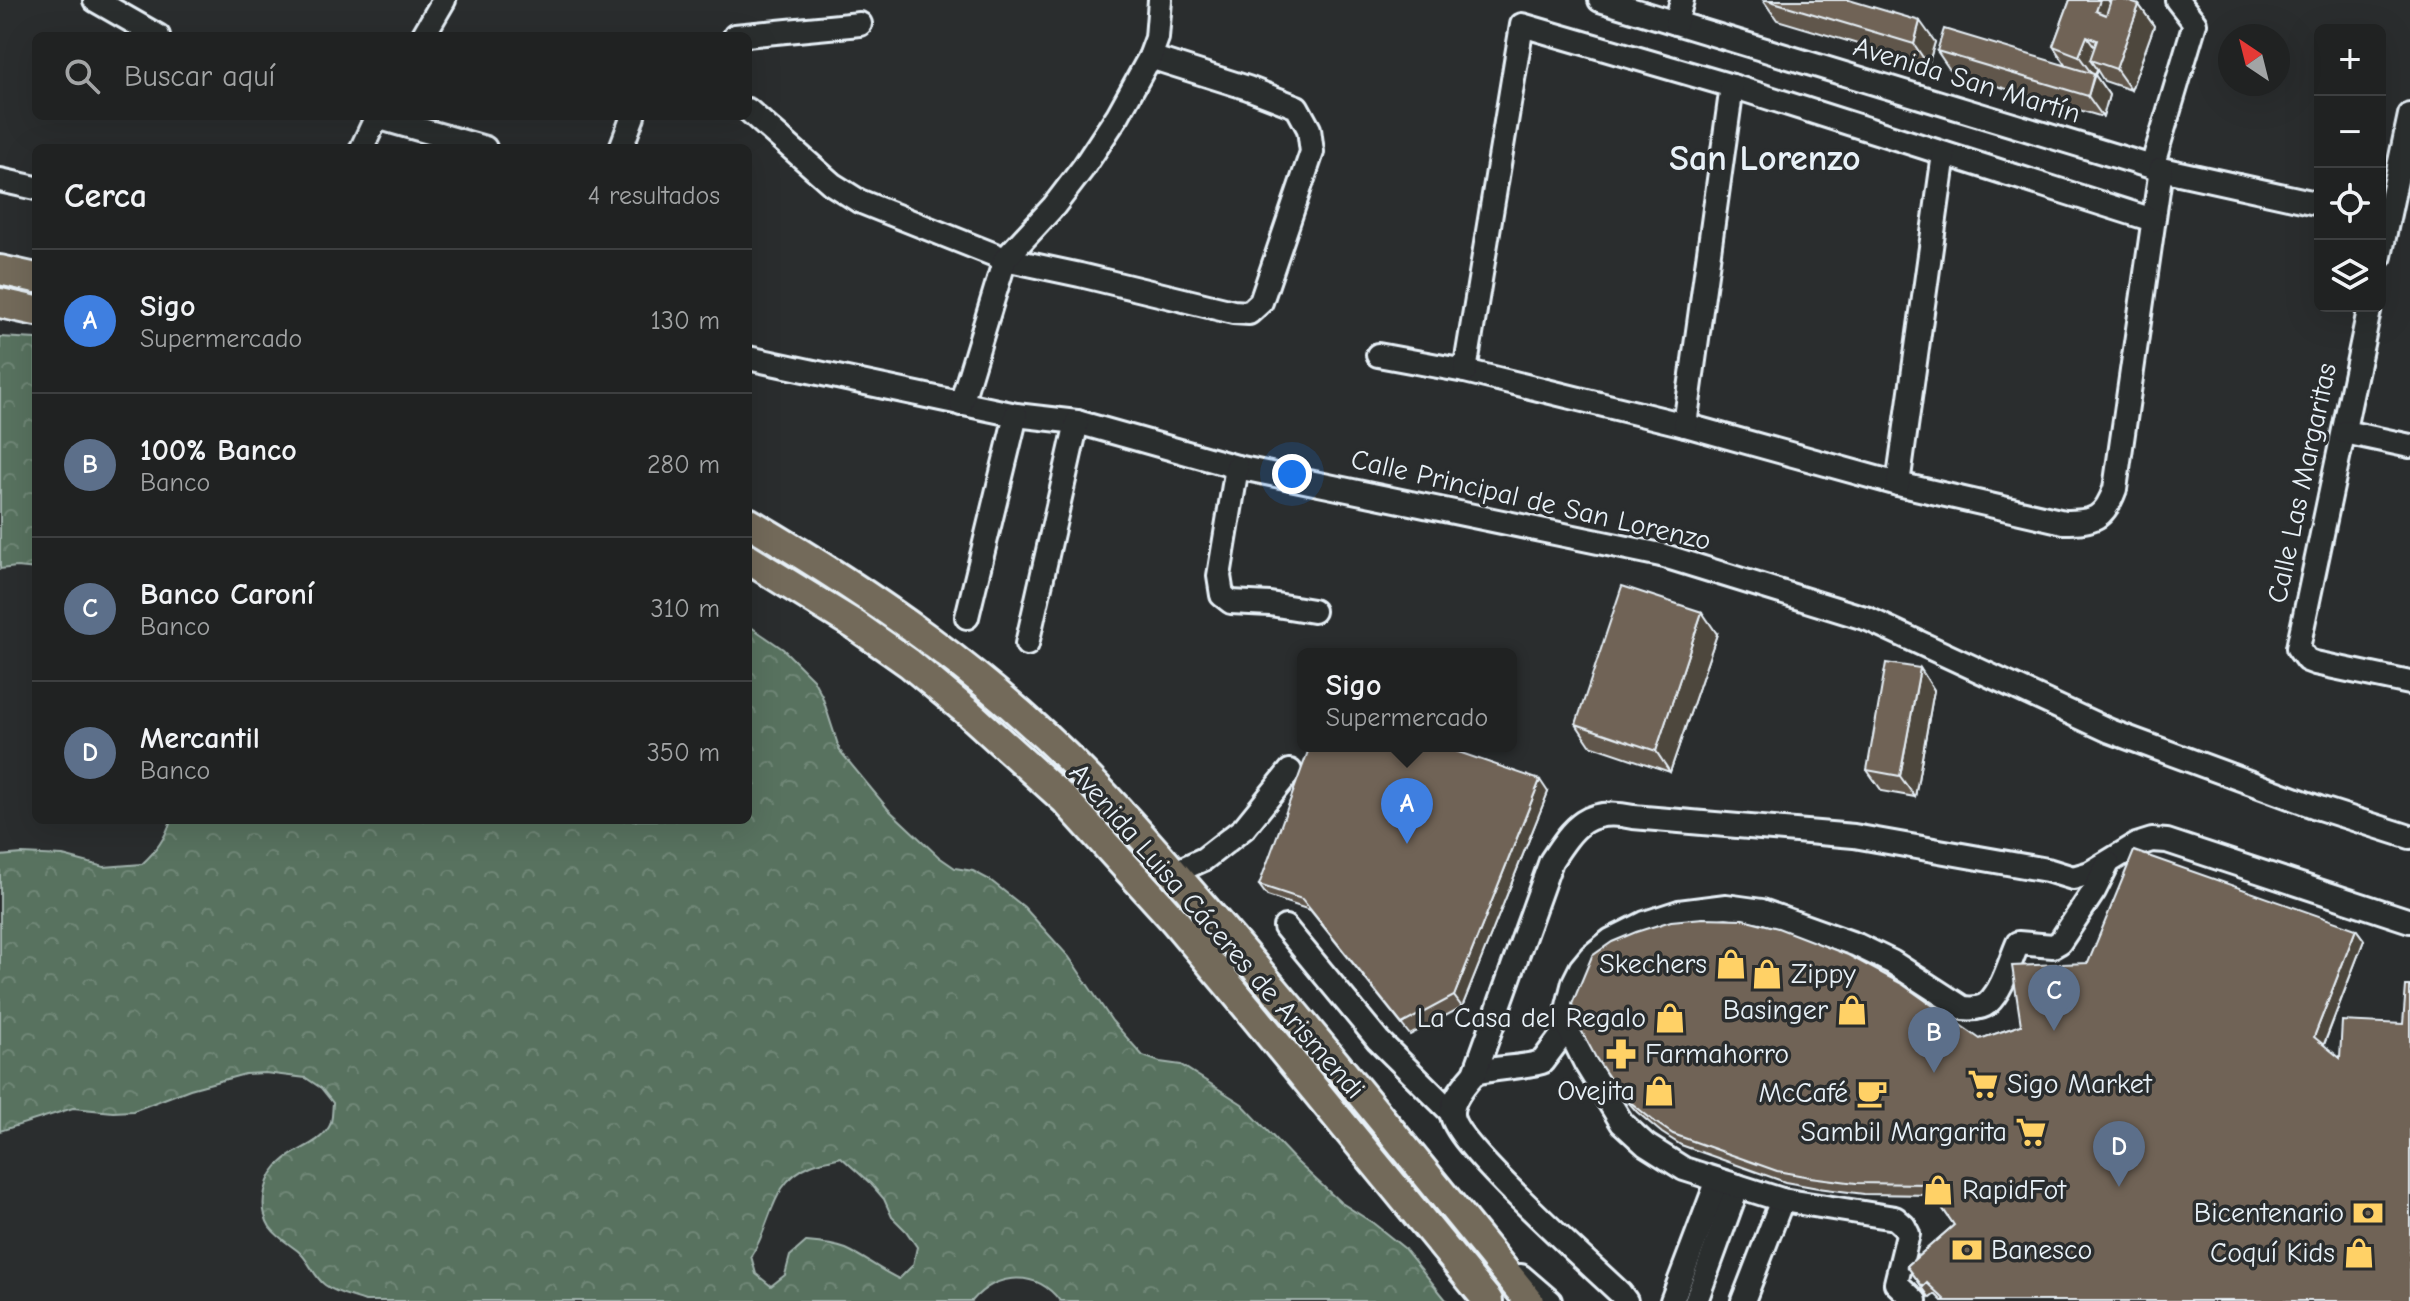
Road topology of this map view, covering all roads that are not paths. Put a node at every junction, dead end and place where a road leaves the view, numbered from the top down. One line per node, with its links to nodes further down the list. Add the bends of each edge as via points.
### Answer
1 (95, 0): 9 (street)
2 (444, 0): 10 (street)
3 (1160, 0): 12 (street)
4 (1600, 0): 7 (street, Avenida San Martín)
5 (1682, 0): 7 (street)
6 (2177, 0): 23 (street, via 2195,23)
7 (1676, 23): 23 (street, Avenida San Martín)
8 (860, 24): 11 (street)
9 (151, 32)
10 (425, 32)
11 (752, 34)
12 (1150, 57): 31 (street, via 1083,168); 31 (street, via 1297,107 1309,129 1312,152 1261,302 1249,313 1233,312)
13 (1732, 86): 22 (street); 39 (street, via 1522,25); 43 (street)
14 (752, 114): 31 (street, via 859,201)
15 (2410, 115): 27 (street)
16 (374, 120): 19 (street)
17 (390, 120): 20 (street)
18 (632, 120): 21 (street)
19 (364, 144)
20 (471, 144)
21 (622, 144)
22 (1944, 154): 29 (street); 47 (street)
23 (2157, 168): 26 (street, Avenida San Martín); 29 (street)
24 (0, 180): 25 (street)
25 (32, 187)
26 (2314, 203)
27 (2386, 210)
28 (2386, 218): 30 (street)
29 (2153, 220): 47 (street, via 2120,462 2108,507 2097,518 2064,522)
30 (2410, 224)
31 (1005, 259): 40 (street)
32 (0, 270): 33 (main road)
33 (32, 277)
34 (0, 303): 35 (main road)
35 (32, 310)
36 (2369, 312): 44 (street, Calle Las Margaritas)
37 (1378, 355): 39 (street)
38 (752, 359): 40 (street, Calle Principal de San Lorenzo)
39 (1465, 371): 43 (street)
40 (961, 404): 41 (street, Calle Principal de San Lorenzo)
41 (1016, 415): 42 (street, Calle Principal de San Lorenzo); 51 (street)
42 (1077, 422): 46 (street, Calle Principal de San Lorenzo); 52 (street)
43 (1685, 425): 47 (street)
44 (2345, 432): 45 (street); 53 (street, Calle Las Margaritas, via 2298,648 2315,663)
45 (2410, 446)
46 (1237, 467): 50 (street, via 1219,576 1222,595 1231,602); 55 (street, Calle Principal de San Lorenzo, via 1661,555 1868,619 2110,731)
47 (1898, 484)
48 (752, 524): 57 (main road, Avenida Luisa Cáceres de Arismendi, via 873,598 990,688 1089,779)
49 (752, 561): 66 (main road, Avenida Luisa Cáceres de Arismendi, via 909,663 1066,801 1174,920)
50 (1313, 611)
51 (967, 617)
52 (1027, 644)
53 (2410, 683)
54 (1290, 771): 57 (street, via 1244,828 1204,859)
55 (2410, 837)
56 (2108, 863): 58 (street, via 2136,845 2167,841); 60 (street, via 2060,942 2018,943 1998,988 1987,1004 1974,1009 1963,1008 1857,945 1762,911 1726,906 1645,923 1591,956 1574,982 1568,1006); 61 (street, via 2073,878 1854,836 1614,813 1589,819 1568,835 1551,861)
57 (1173, 873): 63 (main road, Avenida Luisa Cáceres de Arismendi)
58 (2410, 921)
59 (1285, 927): 62 (street, via 1378,1040)
60 (1570, 1031): 61 (street, via 1542,1062); 64 (street, via 1622,1123 1684,1169)
61 (1475, 1073): 62 (street, via 1461,1088)
62 (1452, 1113): 69 (street, via 1457,1130 1501,1180)
63 (1412, 1158): 67 (main road, Avenida Luisa Cáceres de Arismendi); 68 (street)
64 (1728, 1183): 65 (street); 70 (street); 71 (street)
65 (1782, 1200): 72 (street); 73 (street, via 1895,1218 1908,1234 1896,1283)
66 (1488, 1301)
67 (1529, 1301)
68 (1550, 1301)
69 (1626, 1301)
70 (1672, 1301)
71 (1696, 1301)
72 (1743, 1301)
73 (1915, 1301)

